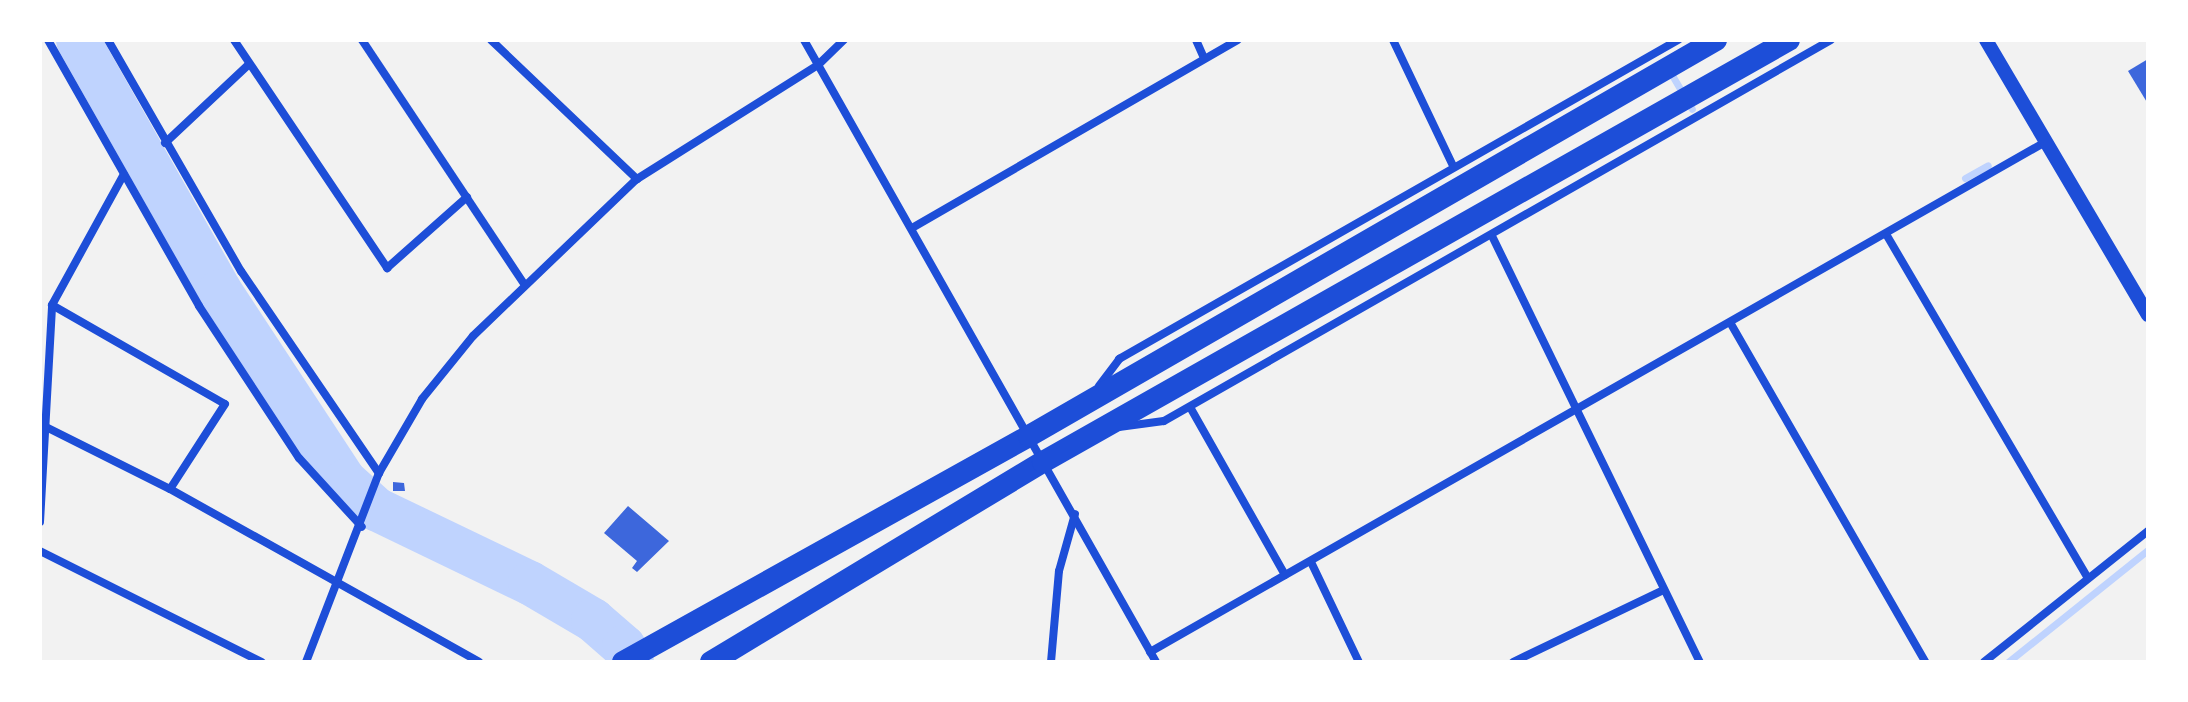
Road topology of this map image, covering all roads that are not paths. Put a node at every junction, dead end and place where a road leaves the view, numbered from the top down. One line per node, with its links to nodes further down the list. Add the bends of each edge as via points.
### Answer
1 (48, 40): 22 (street)
2 (108, 40): 20 (street)
3 (234, 40): 17 (street)
4 (362, 40): 24 (street)
5 (491, 40): 23 (street)
6 (804, 40): 18 (street)
7 (844, 40): 18 (street)
8 (1196, 40): 16 (street)
9 (1238, 40): 16 (street)
10 (1393, 40): 21 (street)
11 (1678, 40): 21 (street)
12 (1716, 40): 32 (highway)
13 (1789, 40): 36 (highway)
14 (1831, 40): 27 (street)
15 (1986, 40): 19 (street)
16 (1204, 58): 25 (street)
17 (248, 65): 20 (street); 24 (street, via 387,268)
18 (818, 65): 23 (street); 25 (street)
19 (2048, 141): 26 (street); 30 (street)
20 (165, 143): 39 (street, via 241,271)
21 (1453, 166): 32 (street, via 1119,359)
22 (124, 174): 29 (street); 43 (street, via 199,306 299,458)
23 (637, 179): 28 (street)
24 (467, 197): 28 (street)
25 (912, 228): 37 (street)
26 (1886, 234): 31 (street); 48 (street)
27 (1493, 238): 33 (street); 34 (street)
28 (525, 285): 39 (street, via 422,399)
29 (52, 305): 35 (street); 40 (street, via 225,404)
30 (2148, 315)
31 (1731, 324): 34 (street); 62 (street)
32 (1087, 403): 37 (highway)
33 (1190, 407): 36 (street, via 1164,421); 47 (street)
34 (1576, 409): 46 (street); 50 (street)
35 (42, 425): 40 (street); 42 (street)
36 (1099, 430): 38 (highway)
37 (1029, 436): 38 (street); 56 (highway)
38 (1043, 462): 41 (street); 57 (highway)
39 (379, 473): 43 (street)
40 (170, 489): 49 (street)
41 (1075, 514): 51 (street); 58 (street, via 1059,571)
42 (40, 522)
43 (362, 527): 49 (street)
44 (2148, 531): 48 (street)
45 (40, 551): 53 (street)
46 (1311, 562): 47 (street); 60 (street)
47 (1285, 575): 51 (street)
48 (2088, 578): 63 (street)
49 (339, 586): 54 (street); 55 (street)
50 (1663, 590): 52 (street); 61 (street)
51 (1150, 652): 59 (street)
52 (1517, 661)
53 (262, 662)
54 (306, 662)
55 (479, 662)
56 (623, 662)
57 (711, 662)
58 (1051, 662)
59 (1156, 662)
60 (1359, 662)
61 (1700, 662)
62 (1925, 662)
63 (1984, 662)

